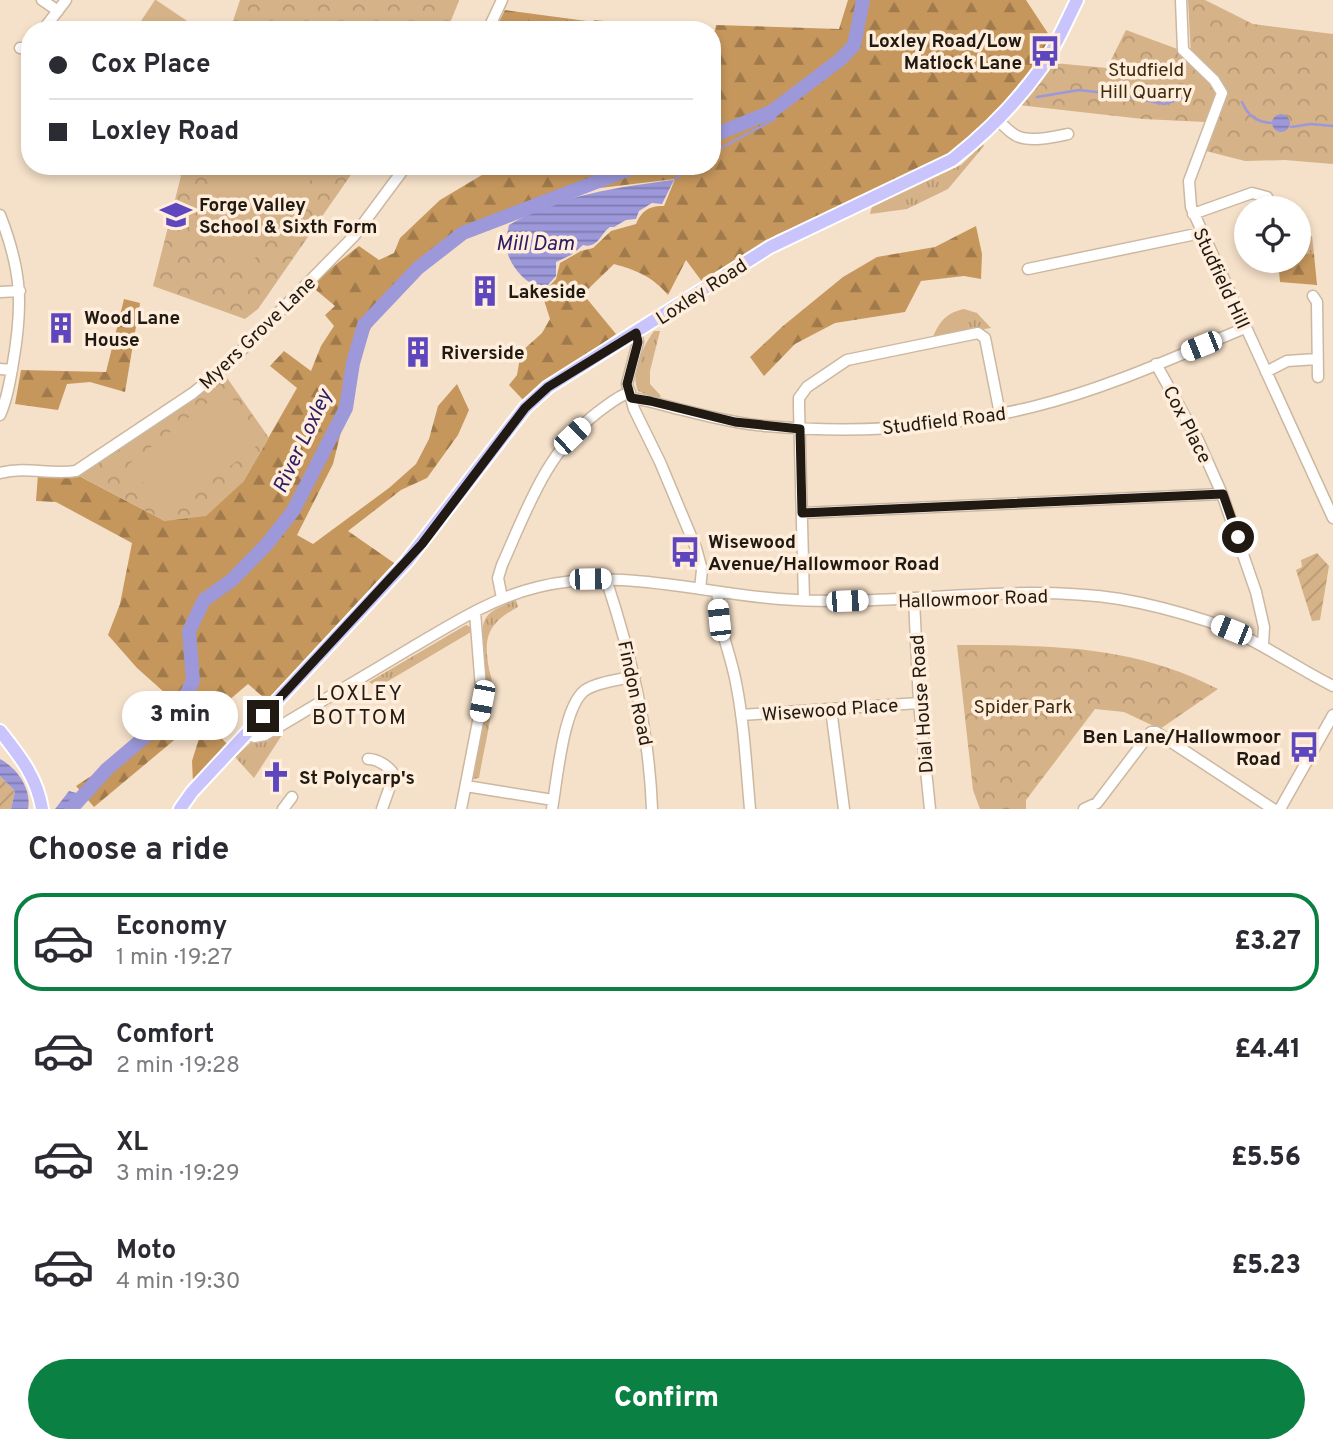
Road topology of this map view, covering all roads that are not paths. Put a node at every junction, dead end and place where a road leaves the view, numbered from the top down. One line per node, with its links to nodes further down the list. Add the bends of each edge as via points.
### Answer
1 (42, 0): 6 (street)
2 (66, 0): 6 (street)
3 (502, 0): 8 (street)
4 (1077, 0): 9 (main road, Loxley Road, via 1042,66)
5 (1181, 0): 15 (street, Studfield Hill, via 1183,50 1222,93 1189,181)
6 (58, 11): 7 (street)
7 (50, 21)
8 (492, 21)
9 (997, 119): 10 (street, via 1023,138); 23 (main road, Loxley Road, via 952,160 770,247)
10 (1068, 134)
11 (399, 175): 34 (street, Myers Grove Lane, via 354,236 227,365 193,393 76,471 20,468)
12 (1241, 196): 13 (street)
13 (1263, 196)
14 (1234, 199): 15 (street)
15 (1193, 215): 17 (street, Studfield Hill)
16 (1, 219): 19 (street)
17 (1201, 233): 18 (street); 22 (street, Studfield Hill)
18 (1028, 269)
19 (20, 291): 20 (street); 27 (street)
20 (0, 292)
21 (1313, 296): 24 (street, via 1317,302)
22 (1245, 328): 25 (street, Studfield Road); 28 (street, Studfield Hill)
23 (636, 333): 30 (street, via 638,342 627,384); 53 (main road, Loxley Road, via 548,387 525,408 422,544)
24 (1317, 359): 28 (street, via 1287,361); 29 (street)
25 (1156, 364): 31 (street, Studfield Road, via 1070,396); 35 (street, Cox Place)
26 (0, 369): 27 (street)
27 (12, 370): 32 (street)
28 (1266, 372): 37 (street, Studfield Hill)
29 (1318, 377)
30 (630, 395): 33 (street, Studfield Road, via 735,422); 39 (street, via 696,548 702,570); 41 (street, via 588,420 549,464 502,565 498,578)
31 (1000, 414): 33 (street, Studfield Road, via 906,427); 33 (street, via 985,338 978,334 842,363 802,392)
32 (0, 415)
33 (800, 429): 36 (street)
34 (0, 474)
35 (1223, 494): 36 (street); 45 (street, Cox Place, via 1256,592)
36 (802, 513): 42 (street)
37 (1333, 518)
38 (606, 579): 39 (street, Hallowmoor Road); 41 (street, Hallowmoor Road, via 560,583); 46 (street, Findon Road)
39 (700, 589): 40 (street, Hallowmoor Road)
40 (718, 592): 42 (street, Hallowmoor Road); 50 (street, via 719,620)
41 (502, 598): 44 (street, Hallowmoor Road)
42 (804, 600): 43 (street, Hallowmoor Road)
43 (914, 600): 45 (street, Hallowmoor Road, via 1013,594 1117,599 1211,622); 48 (street, Dial House Road)
44 (475, 612): 53 (street, Hallowmoor Road, via 265,734); 55 (street, via 482,701)
45 (1263, 645): 47 (street, Hallowmoor Road)
46 (635, 676): 57 (street, via 587,689 574,701); 63 (street, Findon Road, via 649,754)
47 (1333, 686)
48 (919, 703): 49 (street, Wisewood Place); 66 (street, Dial House Road)
49 (831, 709): 50 (street, Wisewood Place); 65 (street)
50 (741, 715): 64 (street)
51 (1333, 715): 69 (street)
52 (0, 731): 58 (main road, via 31,774)
53 (247, 734): 59 (main road, Loxley Road)
54 (368, 759): 61 (street, via 394,775)
55 (466, 786): 57 (street); 62 (street)
56 (292, 797): 60 (street)
57 (553, 805)
58 (43, 809)
59 (180, 809)
60 (284, 809)
61 (383, 809)
62 (461, 809)
63 (652, 809)
64 (750, 809)
65 (844, 809)
66 (930, 809)
67 (1084, 809): 68 (street, via 1097,803 1151,732)
68 (1273, 809)
69 (1280, 809)

